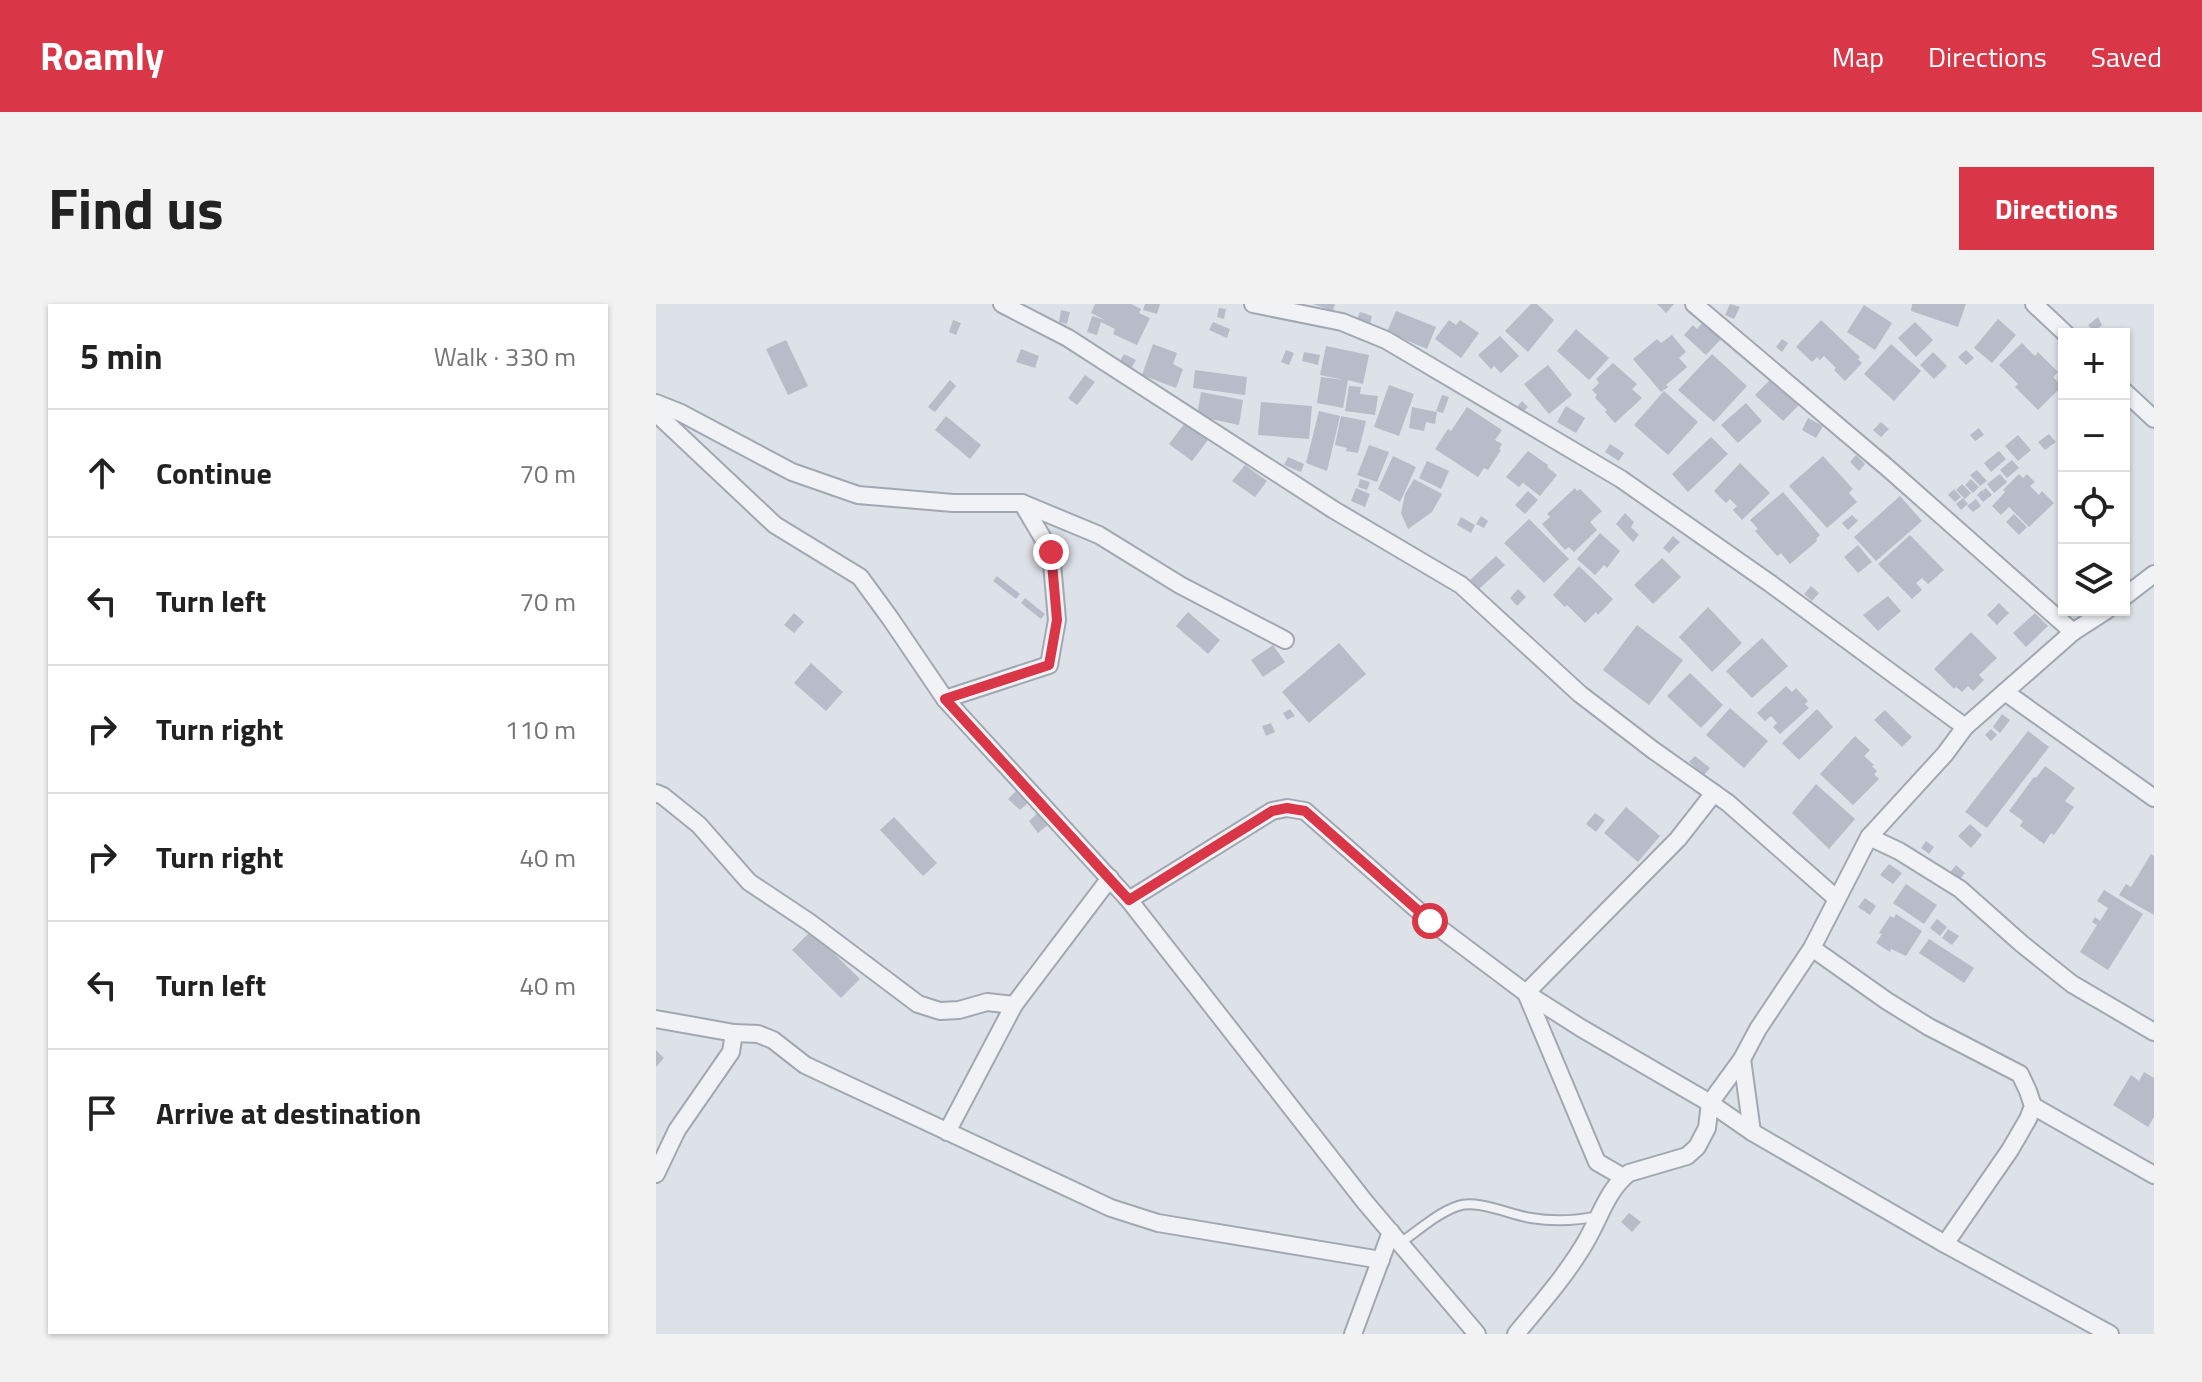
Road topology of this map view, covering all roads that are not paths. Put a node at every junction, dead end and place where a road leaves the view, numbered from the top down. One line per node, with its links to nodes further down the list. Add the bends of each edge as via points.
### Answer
1 (1002, 304): 20 (street, via 1068,338 1334,510 1461,585 1580,694)
2 (1253, 304): 18 (street, via 1342,322 1386,340 1621,479)
3 (1694, 304): 14 (street)
4 (2034, 304): 5 (street)
5 (2060, 328)
6 (2130, 397): 9 (street)
7 (656, 403): 10 (street, via 792,472 858,495)
8 (656, 413): 17 (street, via 775,525 860,577)
9 (2154, 419)
10 (1022, 503): 15 (street, via 1099,535); 17 (street, via 1051,552 1057,620 1049,665)
11 (2152, 578): 12 (street)
12 (2130, 593)
13 (2098, 616): 14 (street)
14 (2073, 632): 16 (street)
15 (1285, 640)
16 (2005, 692): 18 (street); 21 (street)
17 (945, 699): 23 (street)
18 (1965, 727): 22 (street)
19 (656, 793): 28 (street, via 699,825 749,882 918,1004 940,1011 987,1002)
20 (1714, 793): 24 (street); 27 (street, via 1678,839)
21 (2154, 798)
22 (1869, 837): 24 (street); 30 (street, via 1960,889 2072,984)
23 (1110, 878): 25 (street); 28 (street)
24 (1837, 899): 26 (street)
25 (1129, 900): 27 (street, via 1272,811 1305,811 1430,921); 41 (street)
26 (1812, 948): 32 (street); 34 (street, via 1929,1027 2020,1074)
27 (1526, 993): 33 (street); 39 (street, via 1597,1162)
28 (1014, 1005): 35 (street)
29 (656, 1019): 31 (street)
30 (2154, 1032)
31 (734, 1033): 35 (street, via 773,1040 805,1065); 37 (street, via 731,1052 677,1130)
32 (1742, 1059): 33 (street); 36 (street)
33 (1710, 1103): 36 (street); 39 (street, via 1707,1128 1687,1156)
34 (2033, 1106): 38 (street); 42 (street, via 2010,1150)
35 (947, 1132): 43 (street, via 1136,1217)
36 (1752, 1132): 42 (street)
37 (656, 1174)
38 (2154, 1175)
39 (1623, 1177): 40 (street)
40 (1600, 1216): 41 (lane, via 1562,1222 1460,1205); 46 (street, via 1572,1263)
41 (1396, 1238): 43 (street); 45 (street)
42 (1945, 1244): 47 (street)
43 (1381, 1260): 44 (street)
44 (1353, 1334)
45 (1477, 1334)
46 (1516, 1334)
47 (2110, 1334)

